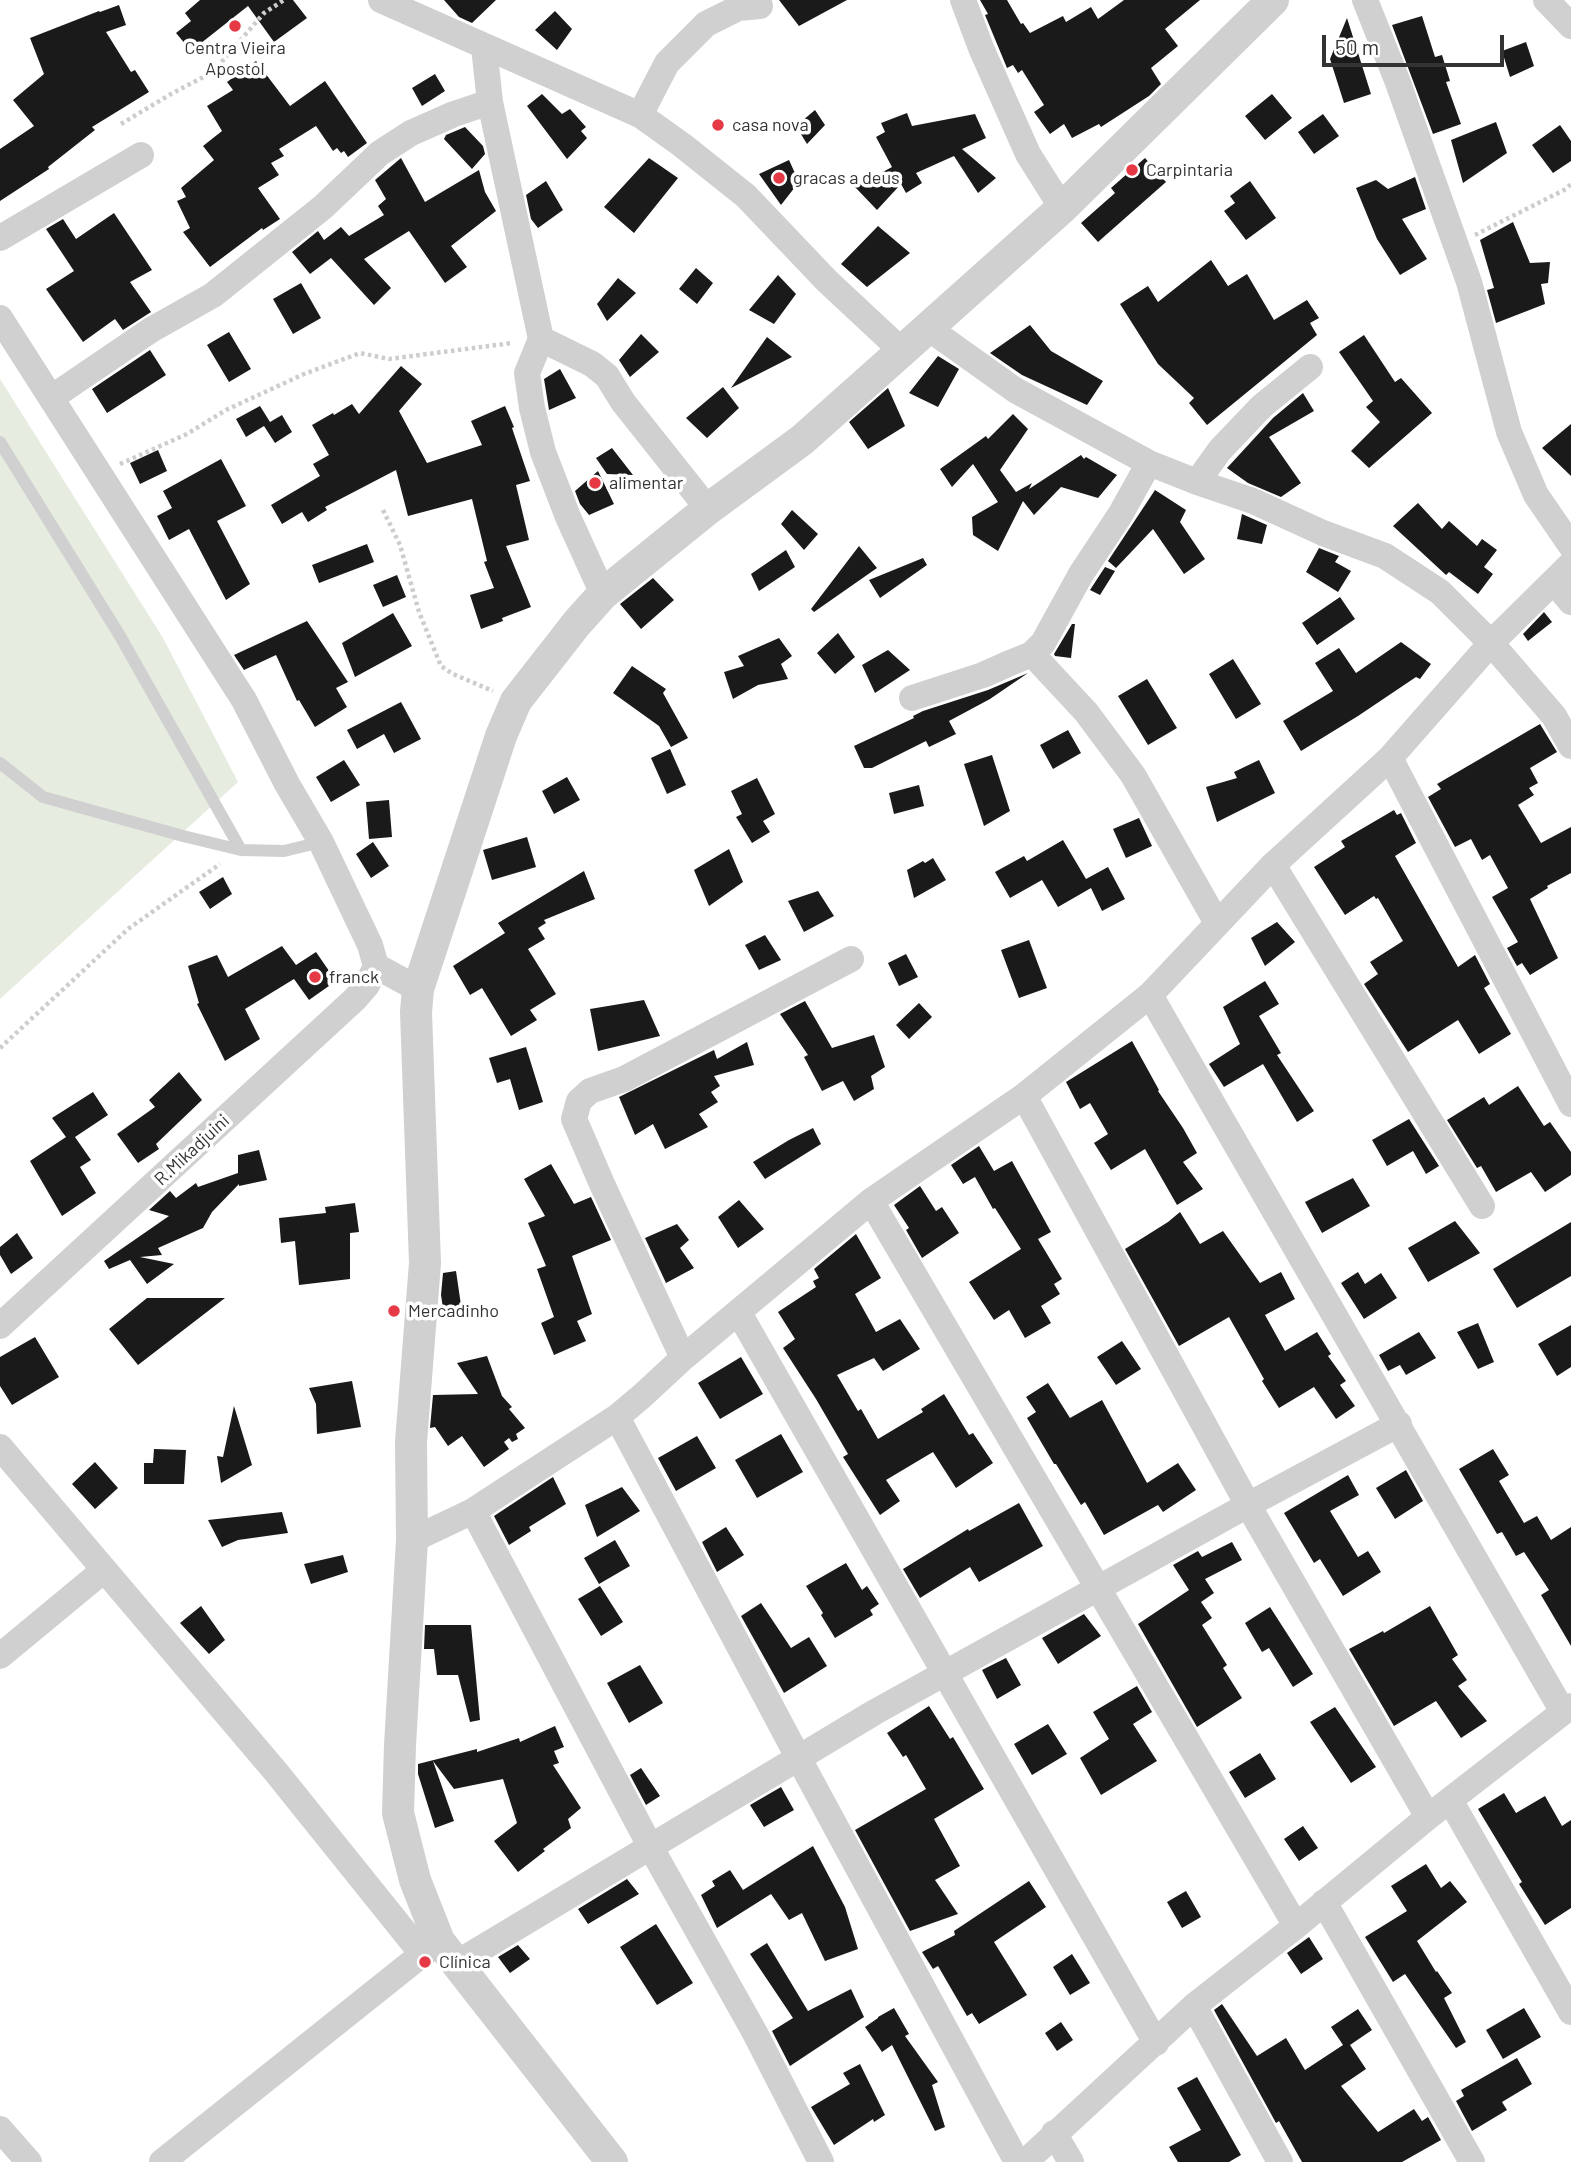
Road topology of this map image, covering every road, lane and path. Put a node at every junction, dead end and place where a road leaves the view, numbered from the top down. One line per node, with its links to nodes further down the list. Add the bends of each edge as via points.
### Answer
1 (284, 0): 13 (path, via 264,13 213,72)
2 (381, 0): 8 (street)
3 (963, 0): 16 (street, via 1028,154)
4 (1273, 0): 16 (street)
5 (1365, 0): 18 (street)
6 (1546, 0): 9 (street)
7 (760, 6): 12 (street, via 738,8 706,24 667,63)
8 (423, 8): 10 (street)
9 (1571, 26)
10 (484, 47): 11 (street); 12 (street)
11 (490, 102): 21 (street); 24 (street, via 411,133 380,153 213,295 151,330)
12 (640, 115): 22 (street, via 746,196)
13 (121, 124)
14 (141, 155): 17 (street)
15 (1571, 184): 18 (path)
16 (1062, 208): 20 (street)
17 (0, 238)
18 (1456, 245): 31 (street, via 1509,432 1536,495)
19 (0, 318): 24 (street)
20 (928, 328): 22 (street); 26 (street, via 1015,390)
21 (541, 340): 27 (path, via 389,359 360,353 304,374); 29 (street, via 607,376); 33 (street, via 527,373 532,408 543,452)
22 (902, 351): 29 (street, via 802,440)
23 (1310, 367): 28 (street, via 1262,406)
24 (51, 398): 27 (street)
25 (0, 442): 43 (lane, via 120,636)
26 (1149, 463): 28 (street); 36 (street, via 1043,643)
27 (100, 473): 42 (street, via 244,700)
28 (1197, 482): 35 (street, via 1253,500 1385,556 1440,592)
29 (708, 509): 33 (street)
30 (383, 510): 38 (path, via 400,544 419,612 441,666)
31 (1571, 546)
32 (1562, 573): 34 (street); 35 (street)
33 (603, 594): 38 (street)
34 (1571, 602)
35 (1492, 643): 39 (street, via 1554,716); 40 (street)
36 (1032, 654): 37 (street); 45 (street, via 1086,712 1133,775)
37 (912, 698)
38 (516, 701): 48 (street)
39 (1571, 746)
40 (1390, 758): 44 (street); 52 (street)
41 (0, 763): 43 (lane, via 43,797)
42 (321, 842): 43 (lane, via 284,851); 47 (street)
43 (241, 850): 50 (path, via 128,929)
44 (1273, 864): 45 (street); 54 (street)
45 (1217, 923): 49 (street)
46 (851, 959): 57 (street, via 624,1079 590,1091 579,1101 575,1119)
47 (376, 966): 48 (street); 56 (street, R.Mikadjuini, via 355,999)
48 (418, 989): 63 (street, via 415,1012 425,1263 411,1442)
49 (1150, 995): 51 (street); 59 (street)
50 (0, 1048)
51 (1024, 1096): 53 (street); 61 (street)
52 (1571, 1104)
53 (871, 1201): 55 (street); 65 (street)
54 (1482, 1206)
55 (739, 1313): 57 (street); 67 (street)
56 (0, 1326)
57 (683, 1358): 58 (street)
58 (617, 1417): 62 (street); 69 (street)
59 (1399, 1424): 61 (street); 68 (street)
60 (0, 1447): 64 (street)
61 (1248, 1505): 65 (street); 71 (street)
62 (473, 1511): 63 (street); 72 (street)
63 (412, 1540): 75 (street, via 398,1813)
64 (104, 1570): 66 (street); 75 (street, via 276,1772)
65 (1098, 1590): 67 (street); 74 (street)
66 (0, 1656)
67 (945, 1674): 69 (street); 78 (street)
68 (1567, 1709): 70 (street)
69 (798, 1757): 72 (street); 85 (street)
70 (1450, 1800): 71 (street); 77 (street)
71 (1428, 1817): 73 (street)
72 (650, 1846): 75 (street); 84 (street)
73 (1324, 1902): 74 (street); 89 (street)
74 (1296, 1926): 76 (street)
75 (440, 1953): 82 (street); 83 (street)
76 (1194, 2006): 78 (street); 88 (street)
77 (1571, 2012)
78 (1156, 2043): 80 (street)
79 (0, 2129): 81 (street)
80 (1054, 2133): 86 (street); 87 (street)
81 (29, 2162)
82 (162, 2162)
83 (612, 2162)
84 (821, 2162)
85 (1017, 2162)
86 (1025, 2162)
87 (1071, 2162)
88 (1280, 2162)
89 (1472, 2162)

